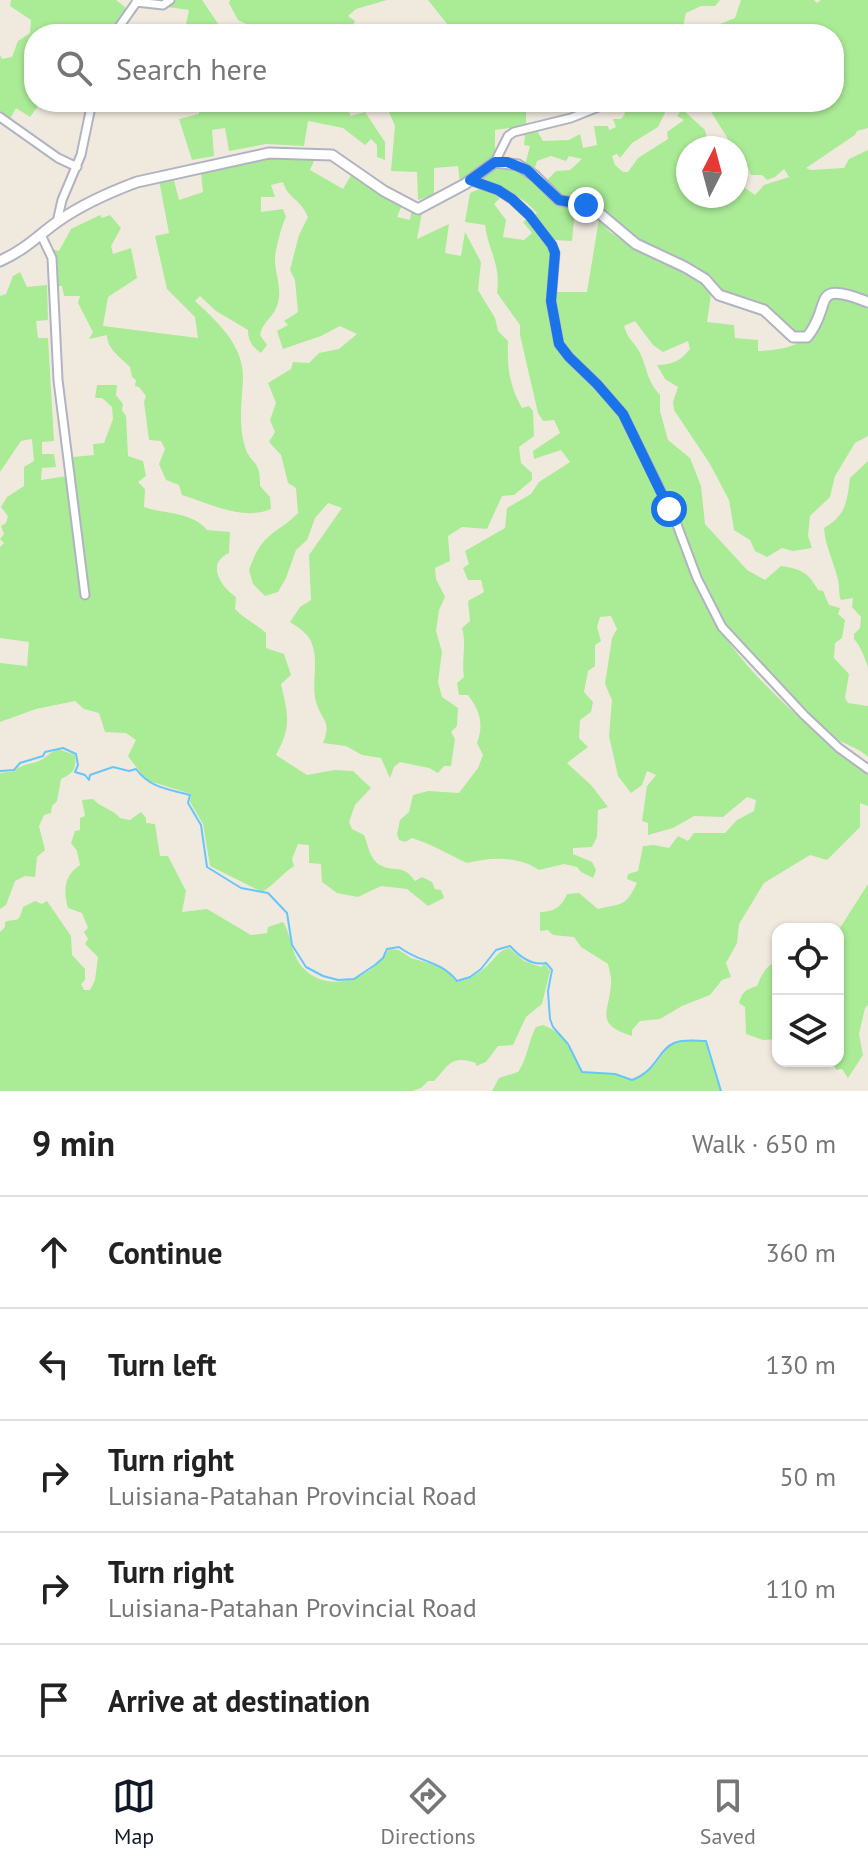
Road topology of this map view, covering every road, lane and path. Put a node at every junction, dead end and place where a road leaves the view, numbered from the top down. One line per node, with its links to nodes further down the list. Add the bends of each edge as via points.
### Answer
1 (170, 0): 2 (street, via 163,5)
2 (137, 1): 3 (street)
3 (121, 24)
4 (90, 112): 8 (street)
5 (586, 112): 7 (street, via 514,132)
6 (0, 117): 8 (street)
7 (495, 162): 9 (street); 13 (street, via 527,170 559,200 592,207 636,244 705,279 719,295 764,310 793,337 807,337 831,293)
8 (77, 167): 10 (street)
9 (470, 180): 10 (street, via 418,209 332,155 269,153 137,182); 15 (street, via 512,199 552,245 551,301 559,344 623,414 722,627 804,715)
10 (57, 222): 11 (street)
11 (42, 237): 12 (street); 14 (street, via 52,258 58,380)
12 (0, 261)
13 (868, 302)
14 (85, 595)
15 (868, 769)

